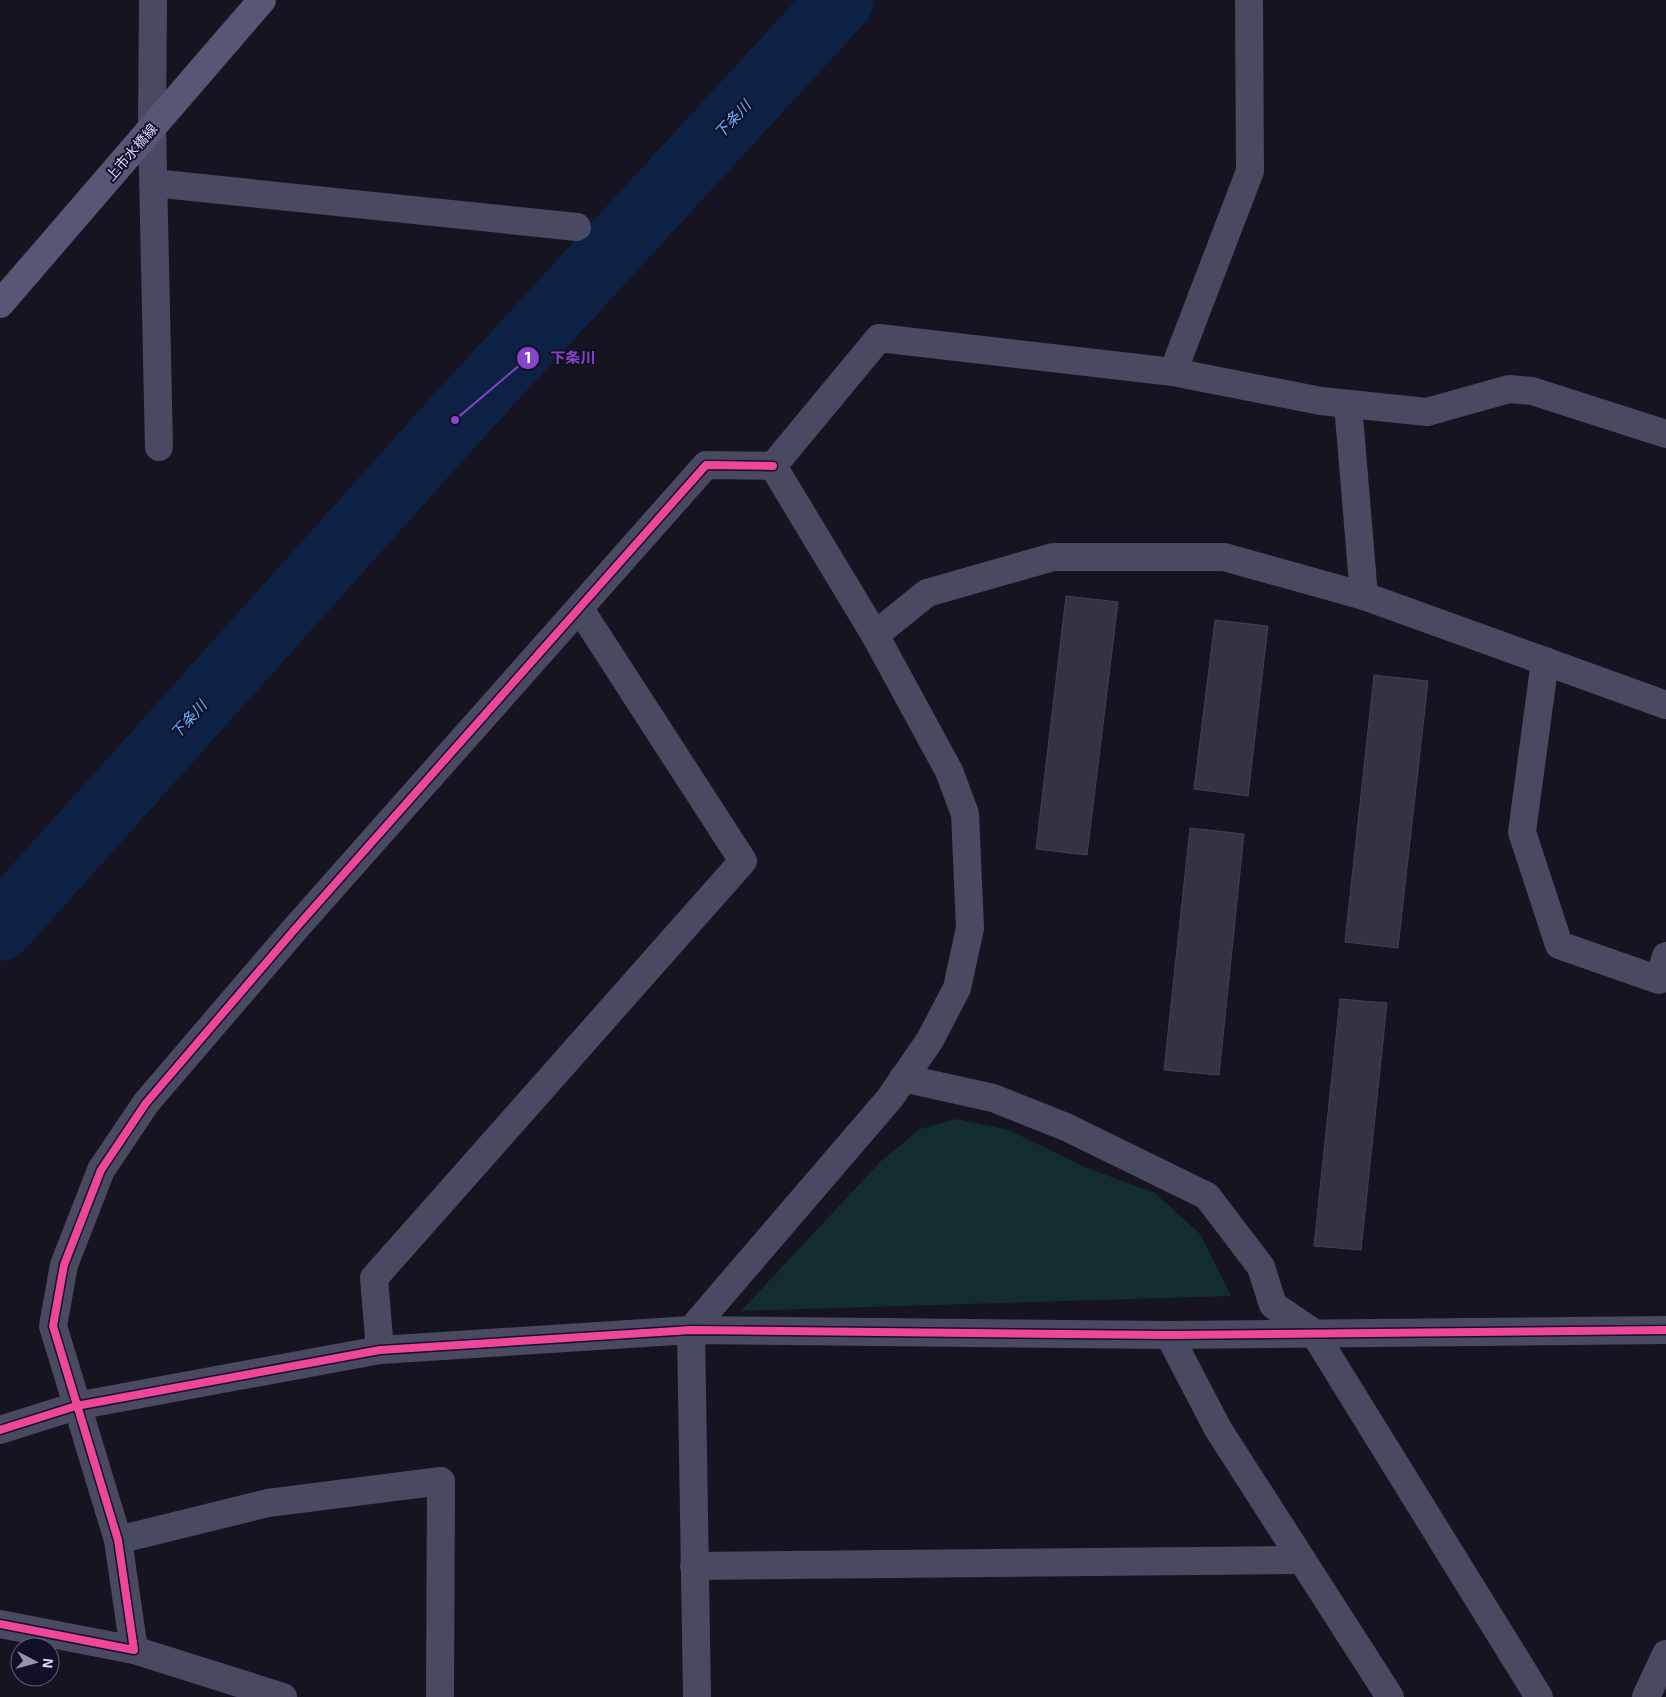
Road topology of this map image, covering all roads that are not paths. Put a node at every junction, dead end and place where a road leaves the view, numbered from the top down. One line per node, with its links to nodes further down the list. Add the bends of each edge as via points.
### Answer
1 (153, 0): 4 (street)
2 (262, 0): 4 (main road, 上市水橋線)
3 (1249, 0): 8 (street, via 1250,171)
4 (152, 127): 5 (street); 7 (main road, 上市水橋線)
5 (153, 184): 6 (street); 11 (street)
6 (577, 226)
7 (0, 304)
8 (1173, 372): 9 (street); 12 (street, via 879,338)
9 (1348, 404): 10 (street, via 1426,412 1509,389 1532,391); 13 (street)
10 (1666, 434)
11 (159, 447)
12 (773, 466): 14 (street, via 706,465); 15 (street)
13 (1364, 596): 15 (street, via 1224,557 1053,557 927,593); 16 (street)
14 (580, 609): 24 (street, via 743,860 374,1278); 25 (street, via 152,1095 101,1170 64,1265 54,1326)
15 (874, 635): 19 (street, via 949,771 964,814 970,928 957,988 930,1040)
16 (1545, 661): 17 (street); 18 (street, via 1522,832 1559,945 1659,980)
17 (1666, 704)
18 (1666, 956)
19 (902, 1078): 20 (street, via 890,1098); 22 (street, via 993,1098 1066,1126 1207,1196 1261,1267 1273,1305)
20 (691, 1330): 23 (street); 24 (street); 29 (street)
21 (1666, 1330): 22 (street)
22 (1314, 1333): 23 (street); 37 (street)
23 (1169, 1335): 28 (street, via 1218,1429)
24 (380, 1350): 25 (street)
25 (76, 1406): 26 (street); 27 (street)
26 (0, 1430)
27 (118, 1540): 31 (street); 34 (street, via 268,1503 441,1481)
28 (1302, 1560): 29 (street); 36 (street)
29 (694, 1566): 35 (street)
30 (0, 1624): 31 (street)
31 (134, 1650): 33 (street)
32 (1666, 1654): 38 (street)
33 (283, 1697)
34 (440, 1697)
35 (697, 1697)
36 (1390, 1697)
37 (1539, 1697)
38 (1646, 1697)

